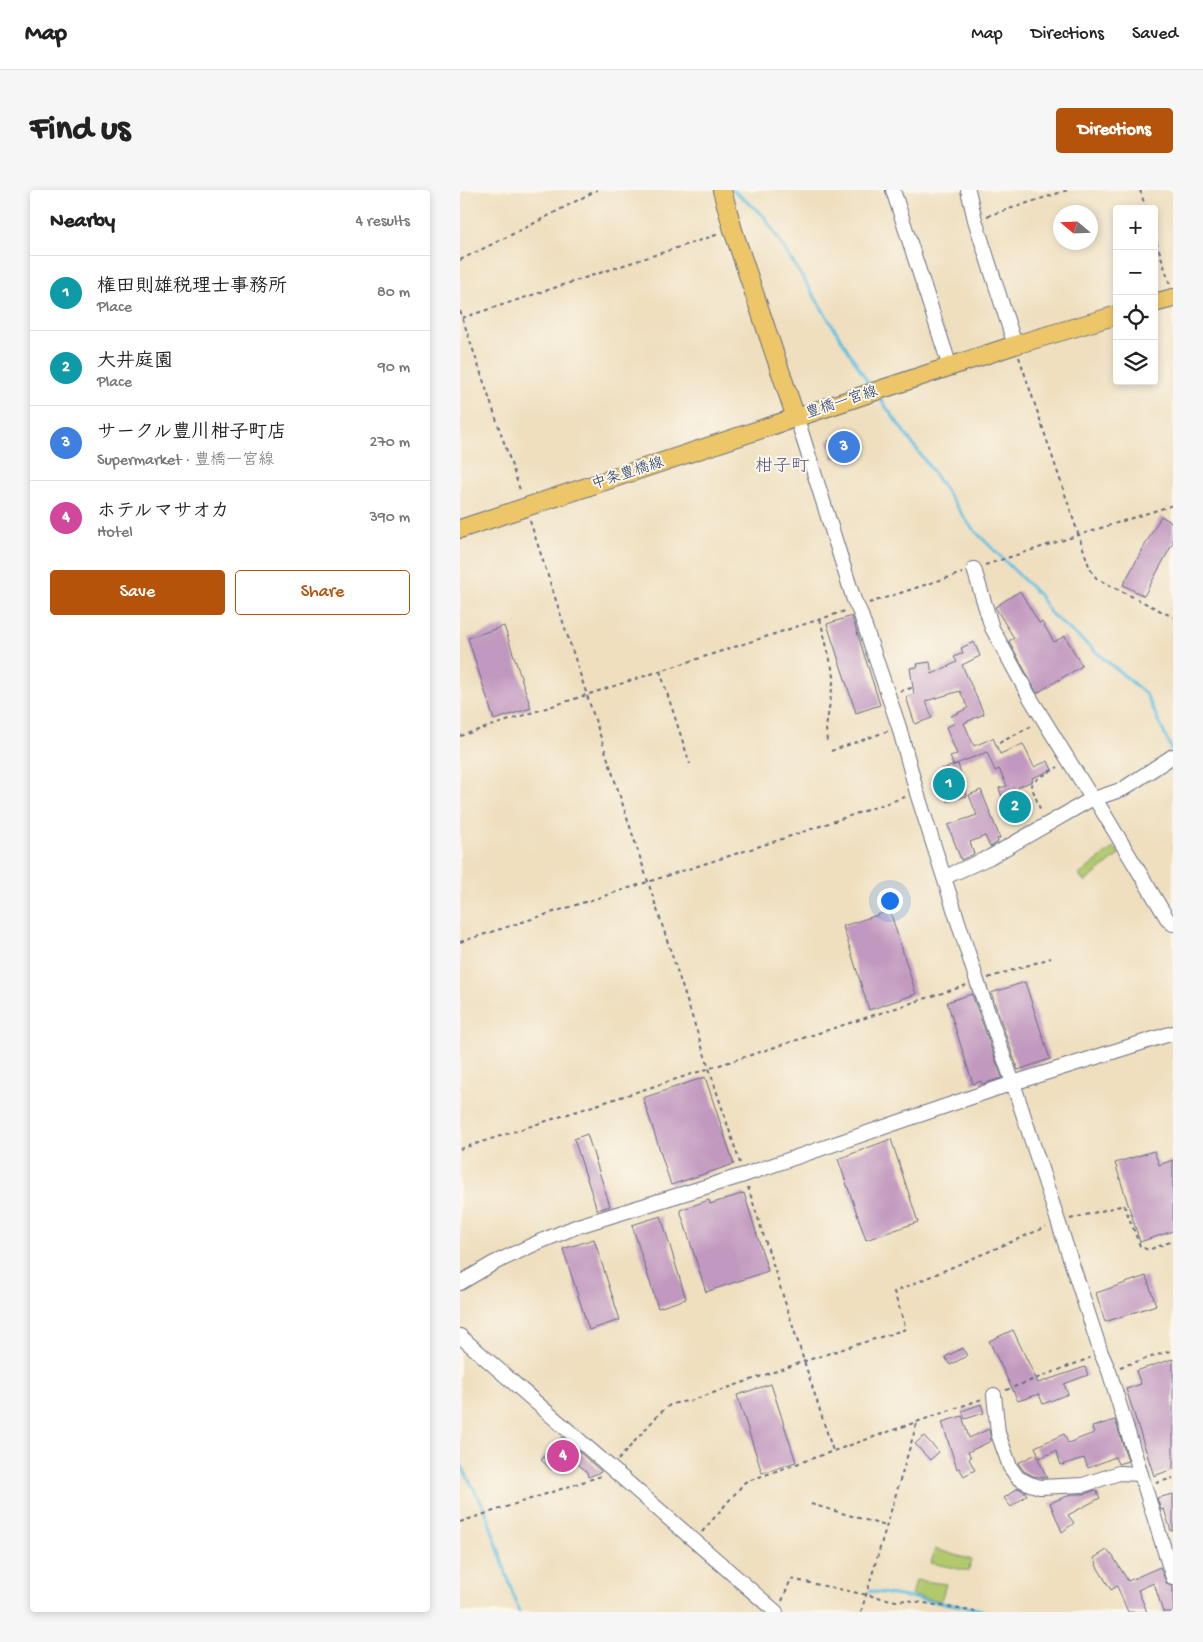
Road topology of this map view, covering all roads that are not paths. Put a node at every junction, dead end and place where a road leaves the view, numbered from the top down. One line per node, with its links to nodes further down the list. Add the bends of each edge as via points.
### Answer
1 (722, 190): 9 (main road, 豊橋一宮線)
2 (893, 190): 8 (street)
3 (968, 190): 7 (street)
4 (1172, 292): 5 (main road)
5 (1158, 301)
6 (1113, 316): 7 (main road, 豊橋一宮線)
7 (1015, 346): 8 (main road, 豊橋一宮線)
8 (950, 367): 9 (main road, 豊橋一宮線)
9 (796, 418): 10 (main road, 中条豊橋線); 14 (street, via 899,727)
10 (460, 529)
11 (974, 569): 13 (street, via 992,628 1029,696)
12 (1171, 757): 13 (street, via 1123,789)
13 (1094, 799): 14 (street, via 990,857); 15 (street)
14 (945, 877): 17 (street)
15 (1173, 924)
16 (1173, 1033): 17 (street)
17 (1013, 1084): 18 (street, via 744,1175 578,1226 494,1263); 21 (street)
18 (460, 1282)
19 (460, 1336): 23 (street, via 695,1541)
20 (994, 1395): 21 (street, via 998,1433 1010,1467 1018,1478 1040,1487 1083,1485 1119,1473)
21 (1143, 1480): 22 (street)
22 (1173, 1574)
23 (778, 1608)

